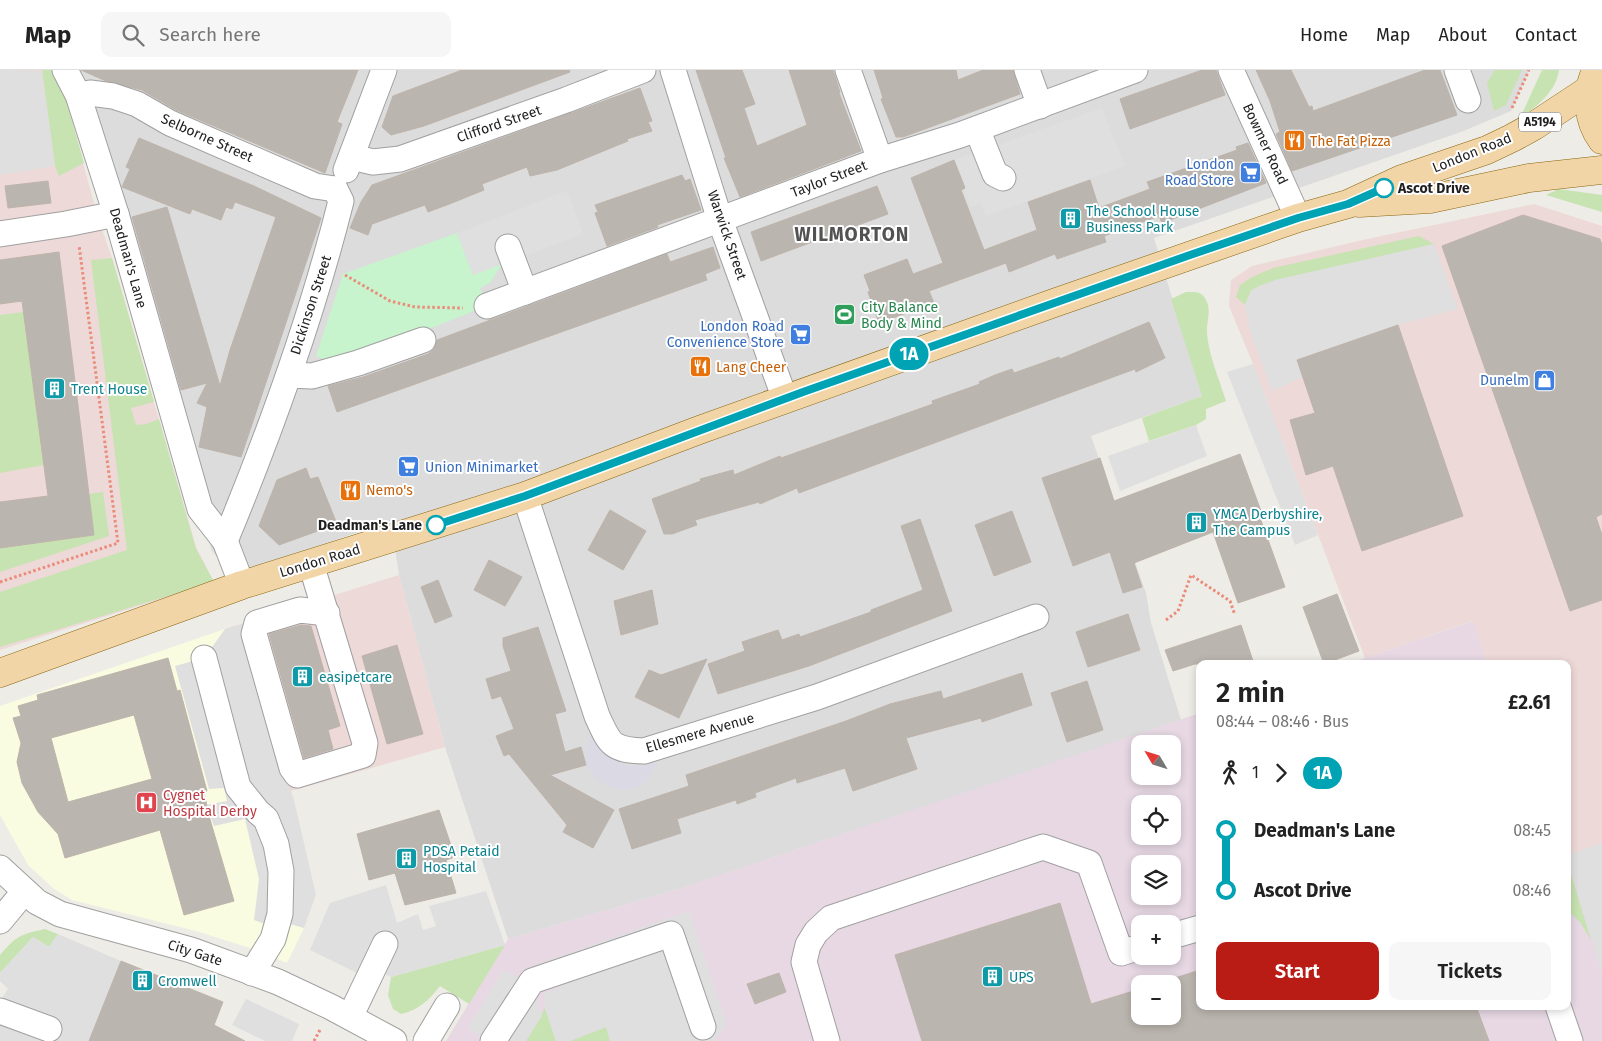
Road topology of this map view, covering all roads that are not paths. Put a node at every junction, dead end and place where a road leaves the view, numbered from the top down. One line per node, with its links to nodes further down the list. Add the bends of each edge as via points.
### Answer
1 (65, 70): 11 (street, Deadman's Lane)
2 (384, 70): 16 (street)
3 (643, 70): 16 (street, Clifford Street, via 400,159 373,162)
4 (673, 70): 24 (street, Warwick Street)
5 (848, 70): 17 (street)
6 (1027, 70): 13 (street)
7 (1135, 70): 13 (street, Taylor Street)
8 (1231, 70): 23 (street, Bowmer Road)
9 (1458, 70): 12 (street)
10 (1592, 77): 15 (main road, via 1589,105 1592,121); 21 (main road, London Road / A5194, via 1534,126 1512,138 1487,150 1402,179)
11 (78, 95): 20 (street, Selborne Street, via 113,96 137,104 170,123 315,186); 22 (street, Deadman's Lane)
12 (1468, 100)
13 (1040, 106): 14 (street, Taylor Street)
14 (977, 129): 17 (street, Taylor Street); 19 (street, via 995,174)
15 (1602, 140)
16 (352, 157): 20 (street)
17 (880, 160): 24 (street, Taylor Street)
18 (1602, 170): 21 (main road, London Road / A5194, via 1529,178 1430,200)
19 (1003, 178)
20 (335, 189): 30 (street, Dickinson Street, via 341,201 326,262)
21 (1348, 204): 23 (main road, London Road / A5194)
22 (116, 214): 25 (street); 33 (street, Deadman's Lane, via 200,509)
23 (1298, 218): 31 (main road, London Road / A5194)
24 (720, 220): 27 (street, Taylor Street); 31 (street, Warwick Street)
25 (0, 234)
26 (512, 257): 27 (street)
27 (525, 292): 28 (street, Taylor Street)
28 (487, 306)
29 (424, 340): 30 (street, via 312,376)
30 (288, 375): 33 (street, Dickinson Street)
31 (785, 399): 32 (main road, London Road / A5194)
32 (525, 496): 34 (main road, London Road / A5194); 37 (street, Ellesmere Avenue, via 597,716 606,738 623,750 644,751 817,698)
33 (225, 541): 35 (street, Deadman's Lane)
34 (310, 564): 35 (main road, London Road / A5194); 36 (street)
35 (242, 585): 39 (main road, London Road / A5194)
36 (327, 613): 36 (street, via 365,743 363,755 297,775 292,768 254,634 257,623 300,610)
37 (1036, 617)
38 (204, 658): 47 (street, via 238,787 266,819 282,871 280,914 273,939)
39 (0, 673)
40 (0, 868): 41 (street, City Gate)
41 (24, 892): 42 (street); 47 (street, City Gate, via 60,914 191,950)
42 (0, 921)
43 (1196, 929): 44 (street)
44 (1181, 933)
45 (385, 944): 51 (street)
46 (1131, 950): 57 (street, via 1121,953 1089,863 1043,847 831,918 808,945 804,962)
47 (252, 973): 51 (street, City Gate, via 278,982)
48 (448, 1006): 55 (street)
49 (1559, 1010): 58 (street)
50 (0, 1011): 53 (street)
51 (350, 1018): 54 (street, City Gate)
52 (703, 1027): 56 (street, via 671,934 532,981)
53 (49, 1029)
54 (394, 1041)
55 (426, 1041)
56 (493, 1041)
57 (827, 1041)
58 (1570, 1041)

